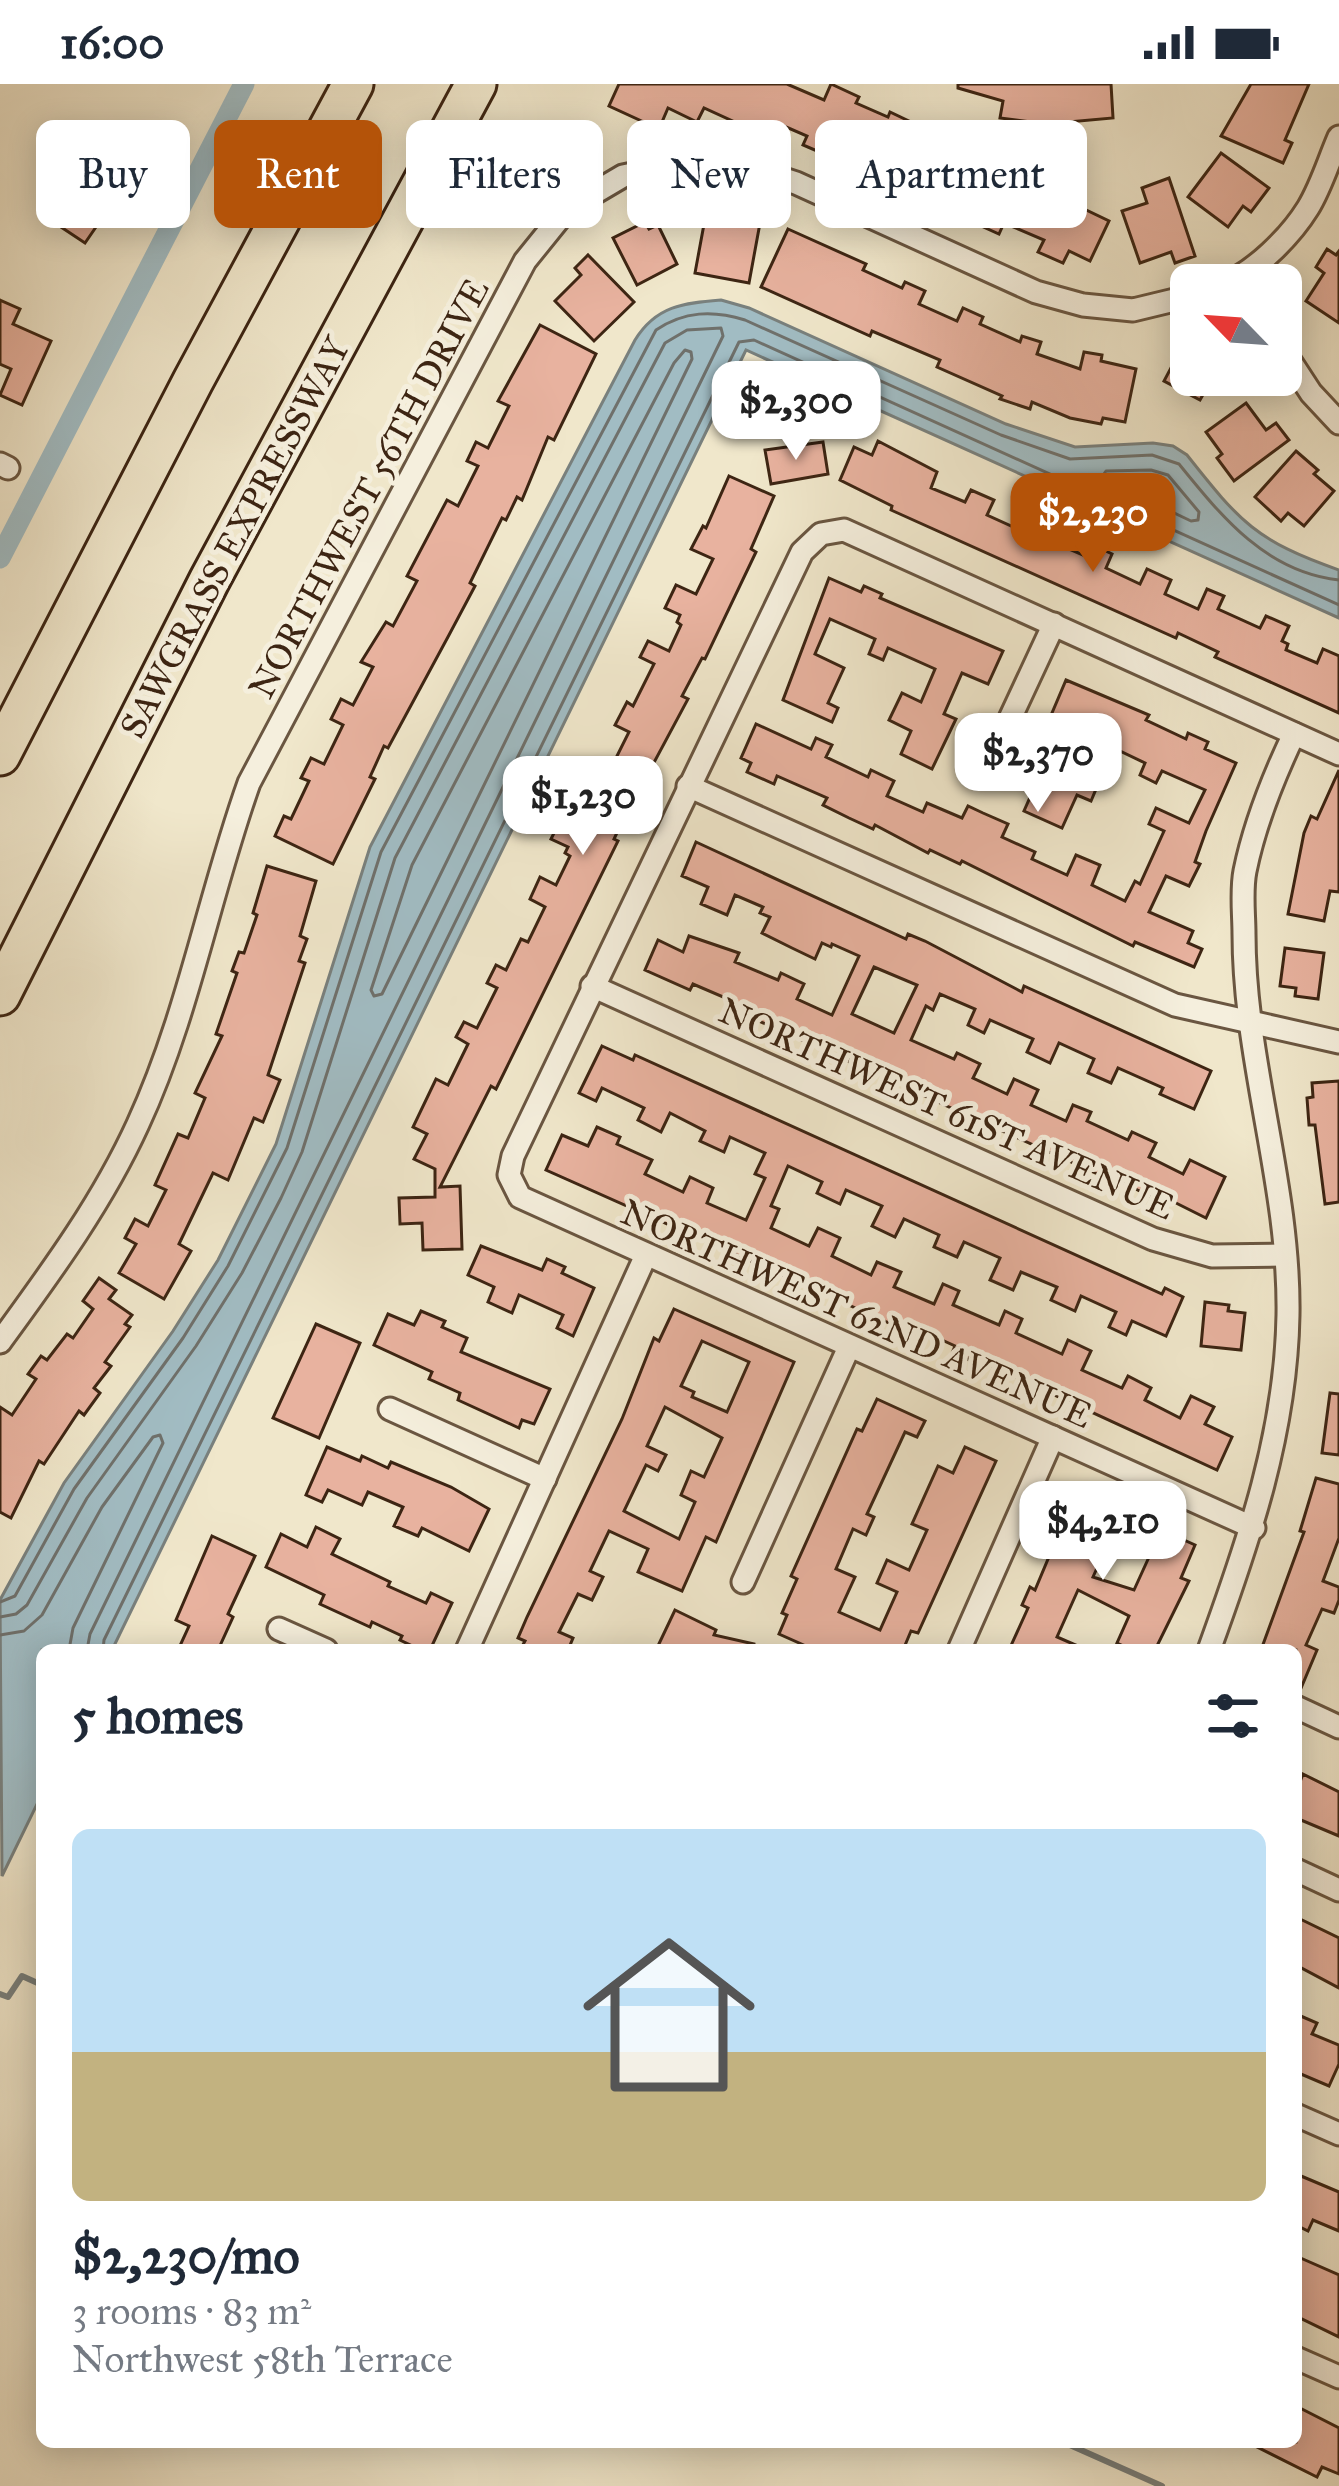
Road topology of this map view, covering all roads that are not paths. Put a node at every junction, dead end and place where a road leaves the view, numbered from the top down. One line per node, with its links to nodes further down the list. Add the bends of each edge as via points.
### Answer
1 (476, 84): 15 (highway, SAWGRASS EXPRESSWAY, via 209,581)
2 (348, 93): 11 (highway)
3 (1339, 137): 4 (street, via 1308,208)
4 (1253, 264)
5 (1170, 301): 20 (street, NORTHWEST 56TH DRIVE, via 1133,310 1052,296 742,165 690,162 622,176 567,209 525,261 250,783 139,1122 92,1210)
6 (1302, 379): 7 (street)
7 (1339, 423)
8 (1054, 624): 9 (street); 12 (street); 13 (street, via 844,530 821,534 802,552)
9 (1294, 734): 10 (street); 16 (street, via 1244,875)
10 (1339, 754)
11 (0, 755)
12 (993, 755)
13 (688, 786): 14 (street); 16 (street, via 1175,1005)
14 (592, 986): 18 (street, NORTHWEST 62ND AVENUE, via 509,1175 520,1197); 19 (street, NORTHWEST 61ST AVENUE, via 1153,1240 1212,1256)
15 (0, 995)
16 (1249, 1024): 17 (street); 19 (street)
17 (1339, 1042)
18 (646, 1255): 21 (street, NORTHWEST 62ND AVENUE); 24 (street)
19 (1283, 1255): 25 (street, via 1288,1313 1279,1423)
20 (0, 1342)
21 (849, 1348): 23 (street, NORTHWEST 62ND AVENUE); 26 (street)
22 (389, 1409): 24 (street)
23 (1053, 1437): 25 (street, NORTHWEST 62ND AVENUE); 30 (street)
24 (544, 1479): 29 (street)
25 (1254, 1528): 31 (street)
26 (742, 1582)
27 (279, 1629): 28 (street)
28 (313, 1644)
29 (470, 1644)
30 (961, 1644)
31 (1211, 1644)
32 (1302, 1710): 33 (street)
33 (1339, 1727)
34 (1302, 1873): 35 (street)
35 (1339, 1890)
36 (1302, 2117): 37 (street)
37 (1339, 2134)
38 (1302, 2361): 39 (street)
39 (1339, 2377)

